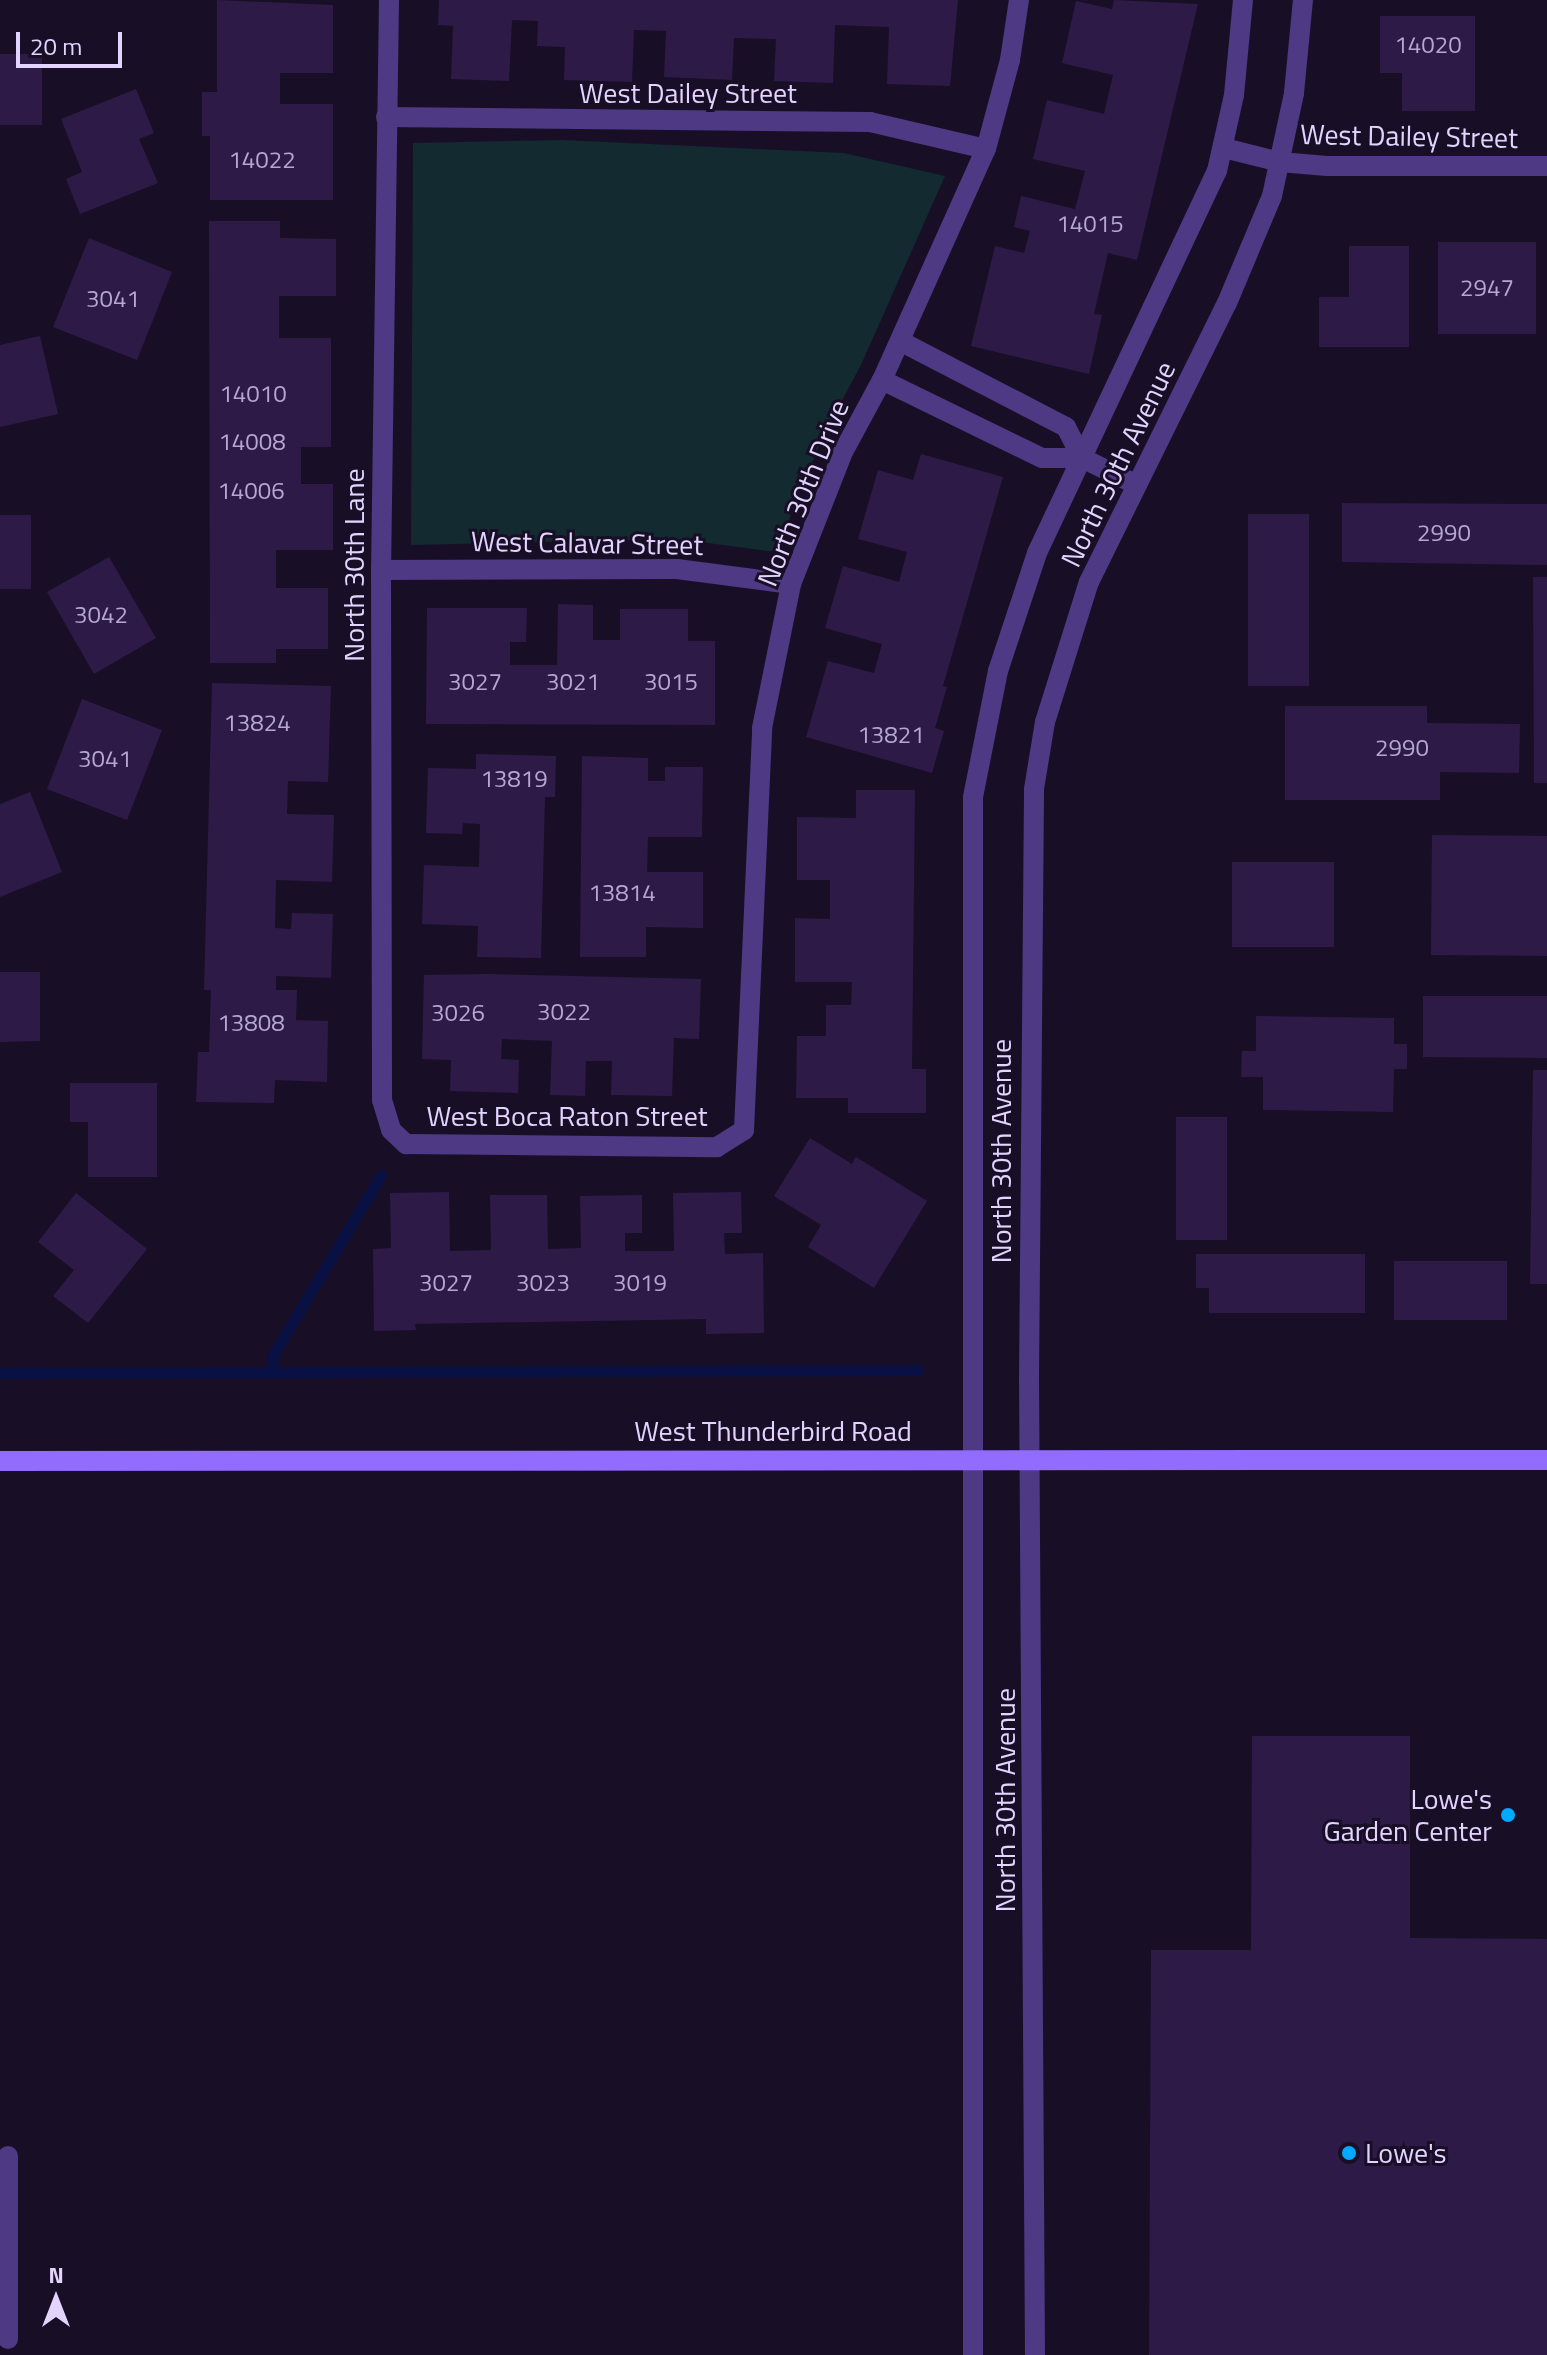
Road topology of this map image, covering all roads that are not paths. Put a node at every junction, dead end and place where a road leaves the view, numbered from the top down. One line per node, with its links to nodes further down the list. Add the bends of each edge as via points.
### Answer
1 (389, 0): 5 (street, North 30th Lane)
2 (1019, 0): 7 (street, North 30th Drive, via 1010,60)
3 (1243, 0): 6 (street, North 30th Avenue)
4 (1303, 0): 8 (street, North 30th Avenue)
5 (386, 117): 7 (street, West Dailey Street, via 870,122); 14 (street, North 30th Lane)
6 (1224, 148): 8 (street, West Dailey Street); 12 (street, North 30th Avenue, via 1199,217)
7 (986, 149): 10 (street, North 30th Drive)
8 (1280, 162): 9 (street, West Dailey Street); 13 (street, North 30th Avenue, via 1262,223 1227,303)
9 (1547, 166)
10 (900, 341): 11 (street, North 30th Drive); 12 (street, via 1066,427)
11 (882, 380): 12 (street, via 1042,458); 15 (street, North 30th Drive, via 843,452)
12 (1082, 458): 13 (street); 18 (street, North 30th Avenue, via 1016,609 973,797)
13 (1135, 484): 19 (street, North 30th Avenue, via 1089,582 1067,648 1034,789 1029,867)
14 (381, 570): 15 (street, West Calavar Street, via 677,569); 16 (street, North 30th Lane, via 382,1100)
15 (791, 584): 17 (street, North 30th Drive, via 762,728)
16 (391, 1130): 17 (street, West Boca Raton Street, via 406,1144 717,1147)
17 (744, 1130)
18 (971, 1458): 19 (main road, West Thunderbird Road); 21 (main road, West Thunderbird Road); 24 (street, North 30th Avenue)
19 (1030, 1458): 20 (main road, West Thunderbird Road); 25 (street, North 30th Avenue)
20 (1547, 1460)
21 (0, 1461)
22 (8, 2156): 23 (street)
23 (8, 2339)
24 (973, 2355)
25 (1035, 2355)

